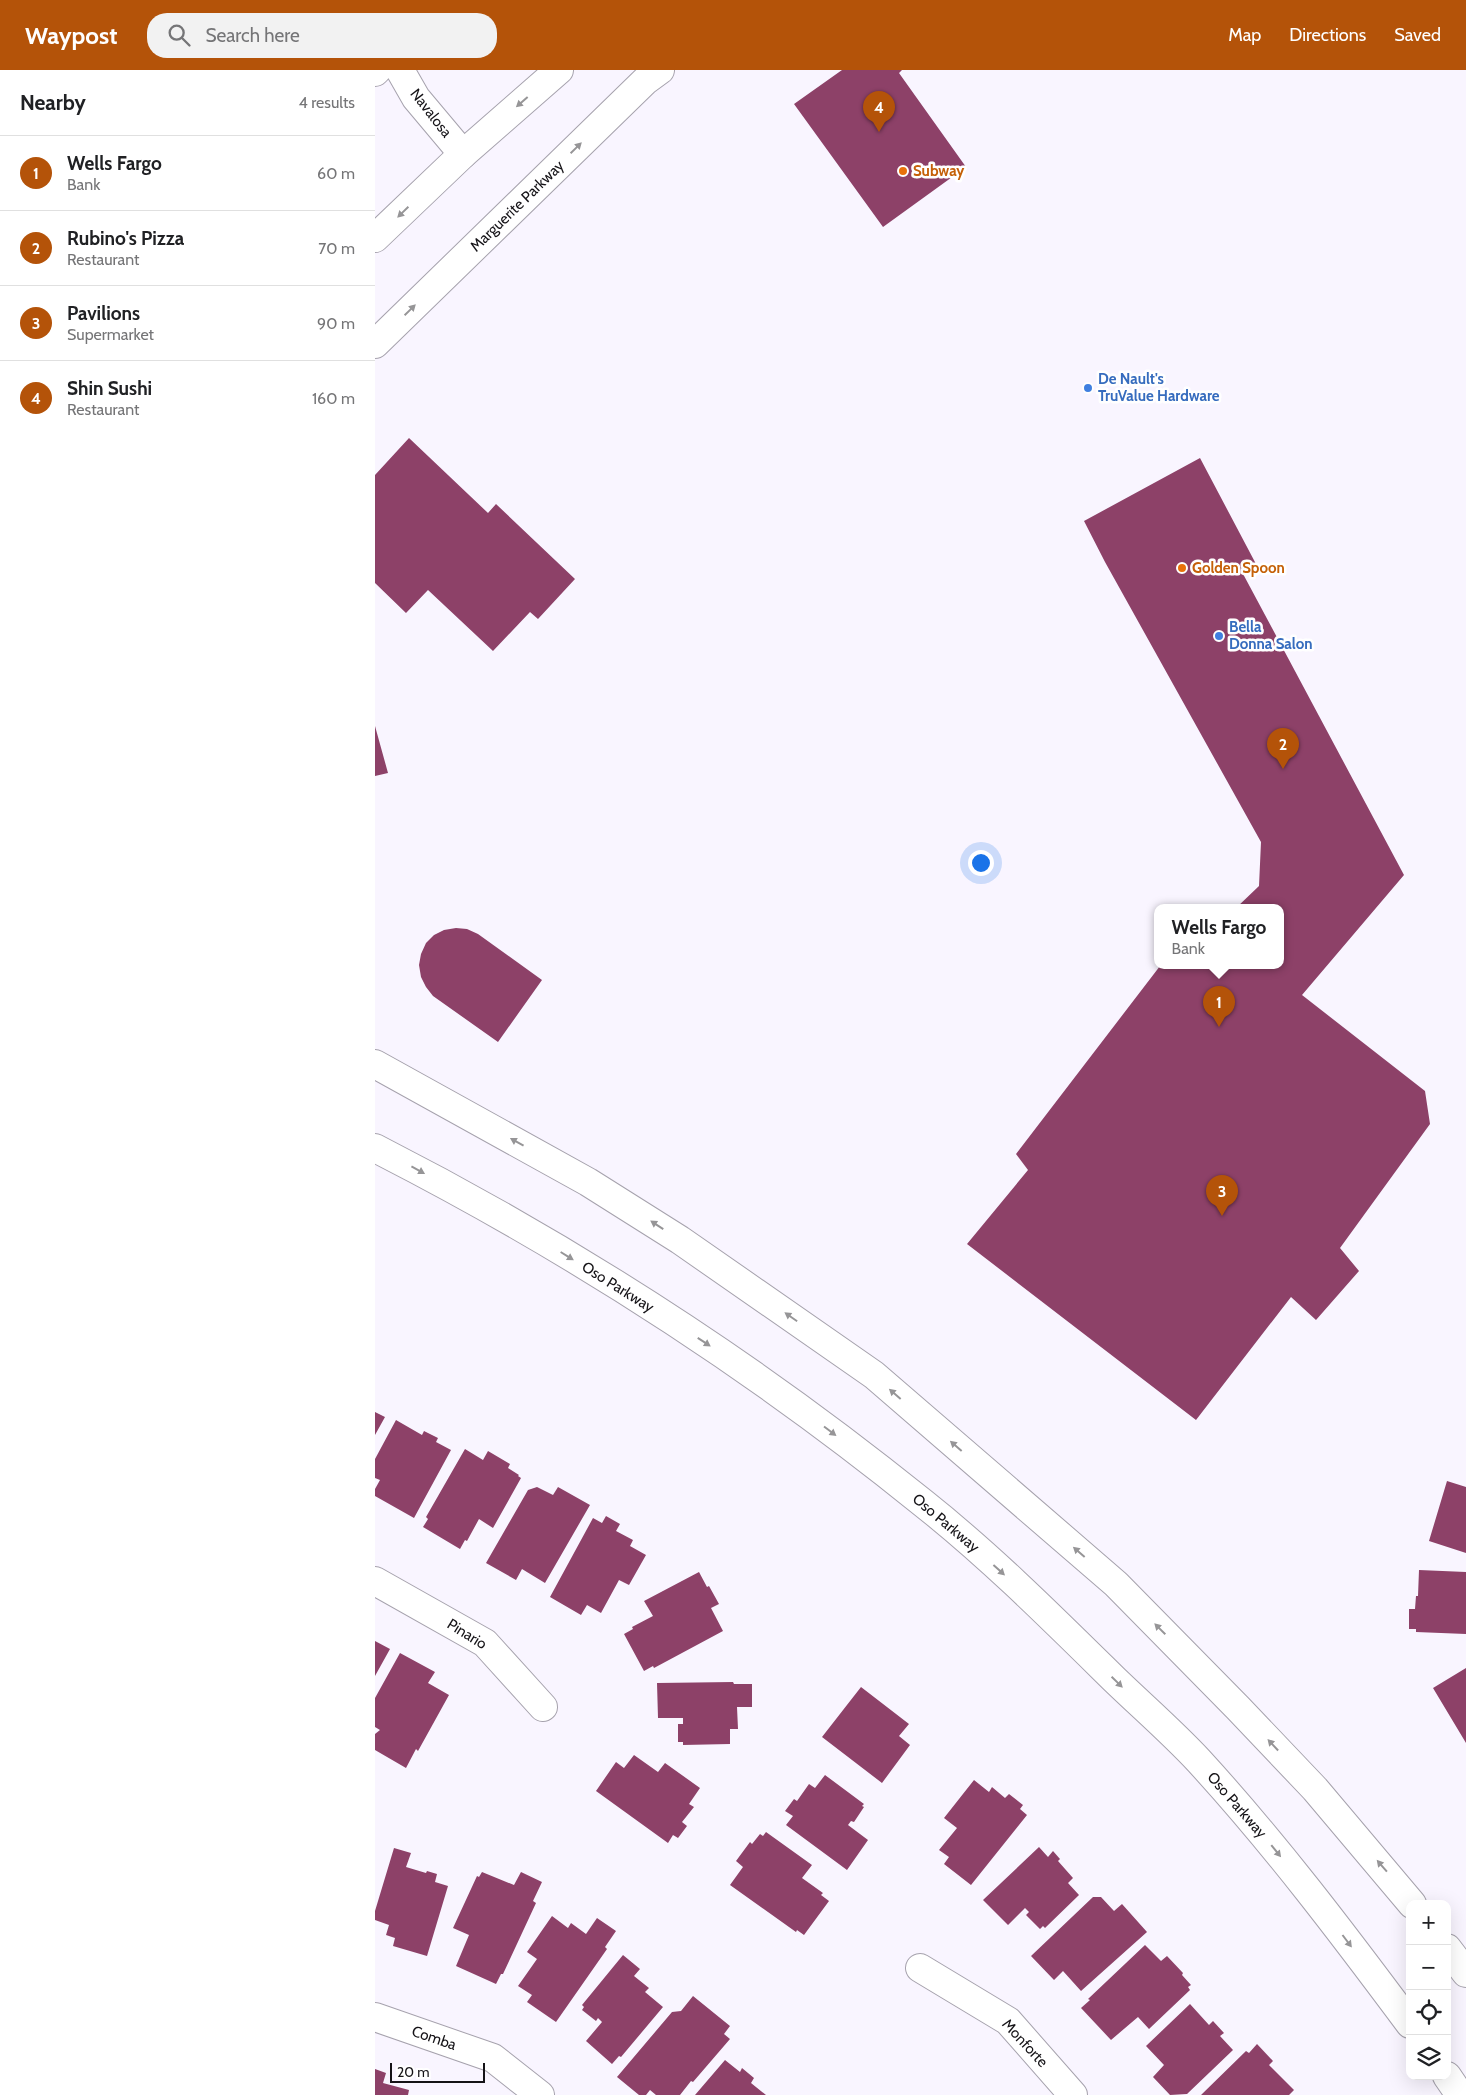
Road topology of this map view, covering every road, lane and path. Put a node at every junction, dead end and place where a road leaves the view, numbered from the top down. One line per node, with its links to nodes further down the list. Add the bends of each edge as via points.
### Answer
1 (400, 70): 4 (main road, Navalosa, via 417,98)
2 (559, 70): 4 (main road, one-way to 4)
3 (660, 70): 6 (main road, Marguerite Parkway, one-way to 3)
4 (463, 154): 5 (main road, one-way to 5)
5 (375, 238)
6 (375, 344)
7 (375, 1064): 11 (main road, one-way to 7, via 1315,1789 1116,1584 874,1375 680,1240 588,1182)
8 (375, 1148): 16 (main road, Oso Parkway, one-way to 16, via 525,1230 679,1325 783,1396 923,1503 1072,1636 1197,1759 1318,1902)
9 (375, 1580): 10 (main road, Pinario, via 485,1643)
10 (543, 1707)
11 (1410, 1900)
12 (1451, 1953): 14 (main road)
13 (920, 1968): 19 (main road, Monforte, via 1008,2021)
14 (1466, 1973)
15 (375, 2017): 18 (main road, Comba, via 493,2058)
16 (1406, 2019)
17 (1450, 2080): 20 (main road)
18 (540, 2095)
19 (1073, 2095)
20 (1461, 2095)

